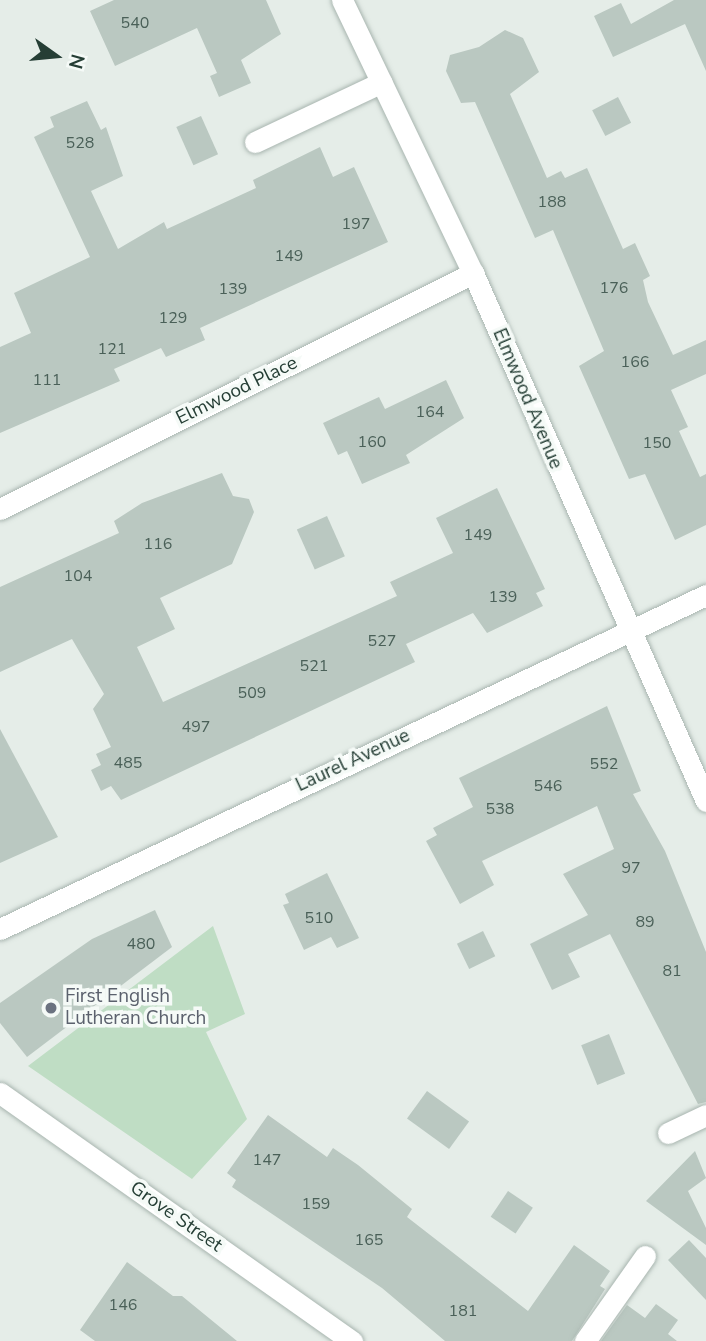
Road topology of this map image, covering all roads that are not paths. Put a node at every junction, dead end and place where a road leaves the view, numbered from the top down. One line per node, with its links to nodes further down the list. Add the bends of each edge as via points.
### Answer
1 (342, 0): 2 (street, Elmwood Avenue)
2 (382, 82): 3 (street); 4 (street, Elmwood Avenue)
3 (254, 142)
4 (474, 273): 5 (street, Elmwood Place); 7 (street, Elmwood Avenue)
5 (0, 509)
6 (706, 595): 7 (street, Laurel Avenue)
7 (626, 632): 8 (street, Elmwood Avenue); 9 (street, Laurel Avenue)
8 (706, 801)
9 (0, 929)
10 (0, 1093): 14 (street, Grove Street)
11 (706, 1115): 12 (street)
12 (668, 1133)
13 (645, 1256): 15 (street)
14 (352, 1341)
15 (585, 1341)

